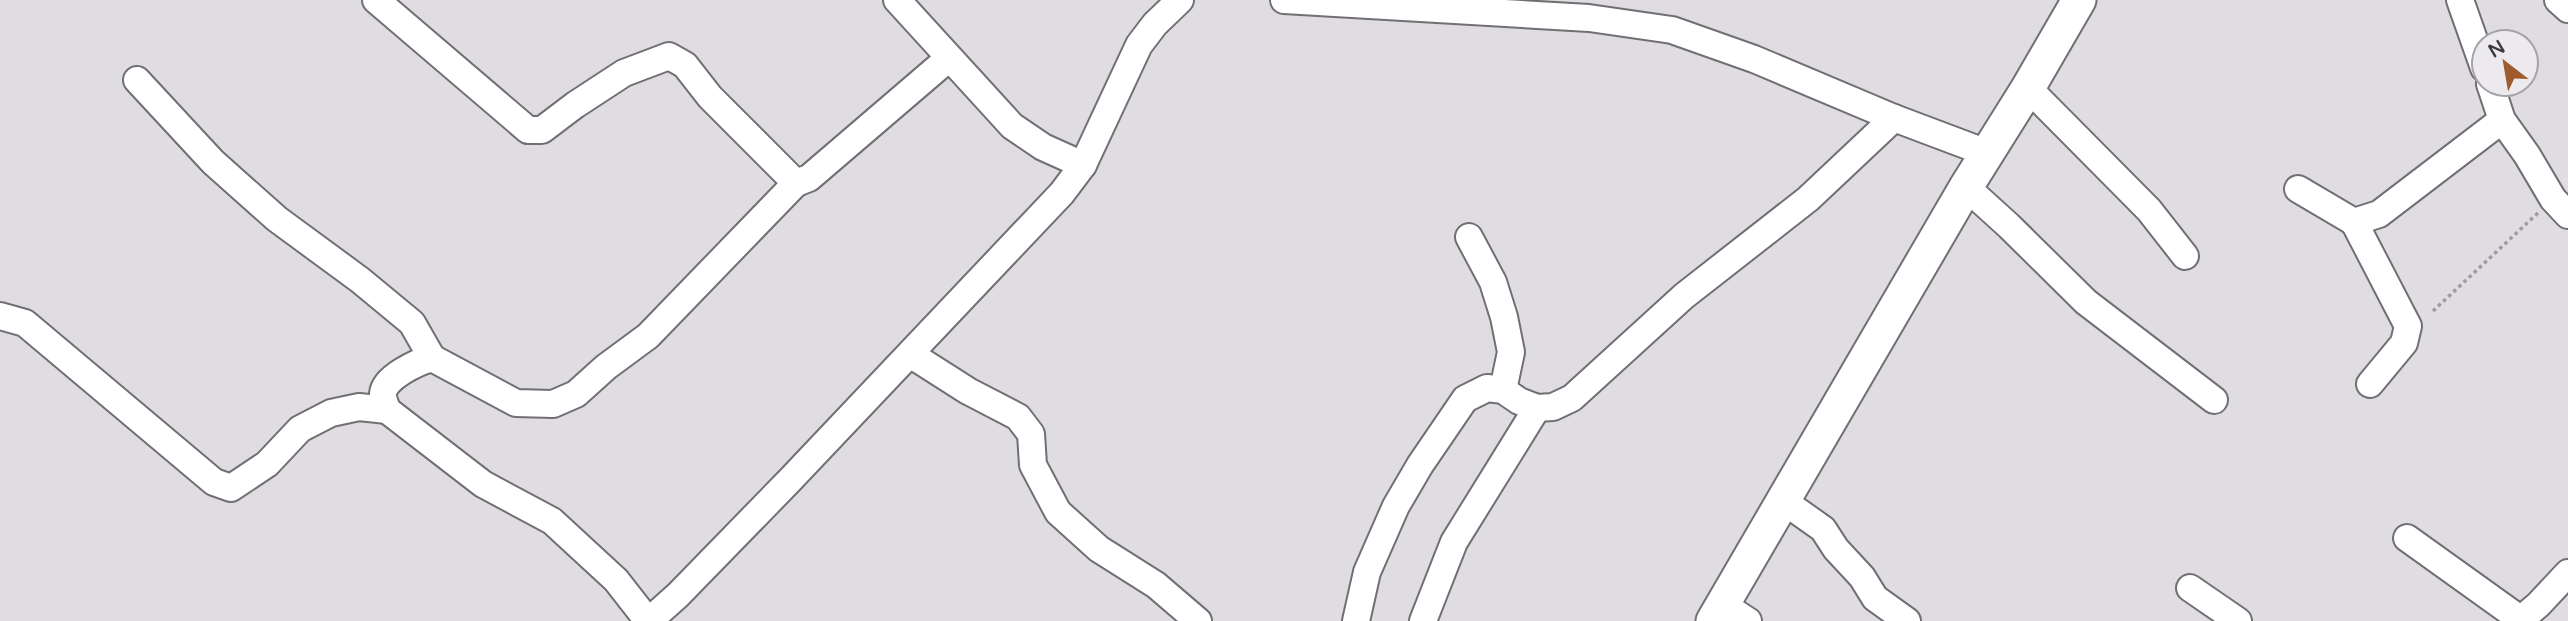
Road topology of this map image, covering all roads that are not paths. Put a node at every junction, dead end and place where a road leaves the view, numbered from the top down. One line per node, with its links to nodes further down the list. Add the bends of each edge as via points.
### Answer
1 (376, 0): 18 (street, via 528,130 542,130 624,73 669,56 685,65 710,97)
2 (897, 0): 10 (street)
3 (1180, 0): 17 (street, via 1139,45)
4 (1284, 0): 14 (street, via 1589,18 1672,30)
5 (2080, 0): 12 (main road)
6 (2460, 0): 9 (street)
7 (2558, 0): 8 (street)
8 (2568, 9)
9 (2470, 28)
10 (949, 58): 17 (street, via 1012,126); 18 (street, via 809,178)
11 (136, 79): 27 (street, via 222,170 277,219 412,323)
12 (2028, 88): 16 (main road); 24 (street, via 2149,210)
13 (2495, 98): 15 (street)
14 (1894, 118): 16 (street); 31 (street, via 1808,199 1684,296 1572,398)
15 (2502, 120): 21 (street); 22 (street, via 2379,214)
16 (1987, 153): 19 (main road)
17 (1083, 165): 26 (street)
18 (796, 183): 27 (street, via 648,336 576,394 553,404 516,403)
19 (1966, 187): 30 (street, via 2086,302); 33 (main road)
20 (2298, 189): 22 (street)
21 (2560, 207)
22 (2354, 222): 28 (street, via 2408,326 2404,343)
23 (1469, 237): 29 (street, via 1493,282 1504,317 1511,352)
24 (2185, 256)
25 (0, 316): 32 (street, via 25,323 214,482 231,488 267,464 300,429 331,413 359,407)
26 (910, 354): 39 (street); 40 (street, via 1018,417 1031,434 1033,465 1058,512 1099,549 1156,585)
27 (432, 358): 32 (street, via 415,362 386,385 382,394)
28 (2370, 384)
29 (1503, 390): 31 (street); 41 (street, via 1488,388 1465,399 1420,465 1372,560)
30 (2214, 400)
31 (1537, 408): 42 (street, via 1454,542)
32 (387, 410): 39 (street, via 483,484 552,521 616,580)
33 (1782, 500): 37 (main road); 43 (street, via 1823,529 1875,597)
34 (2407, 538): 38 (street)
35 (2568, 573): 38 (street)
36 (2190, 588): 44 (street)
37 (1728, 615)
38 (2532, 617)
39 (648, 621)
40 (1198, 621)
41 (1356, 621)
42 (1423, 621)
43 (1907, 621)
44 (2238, 621)

